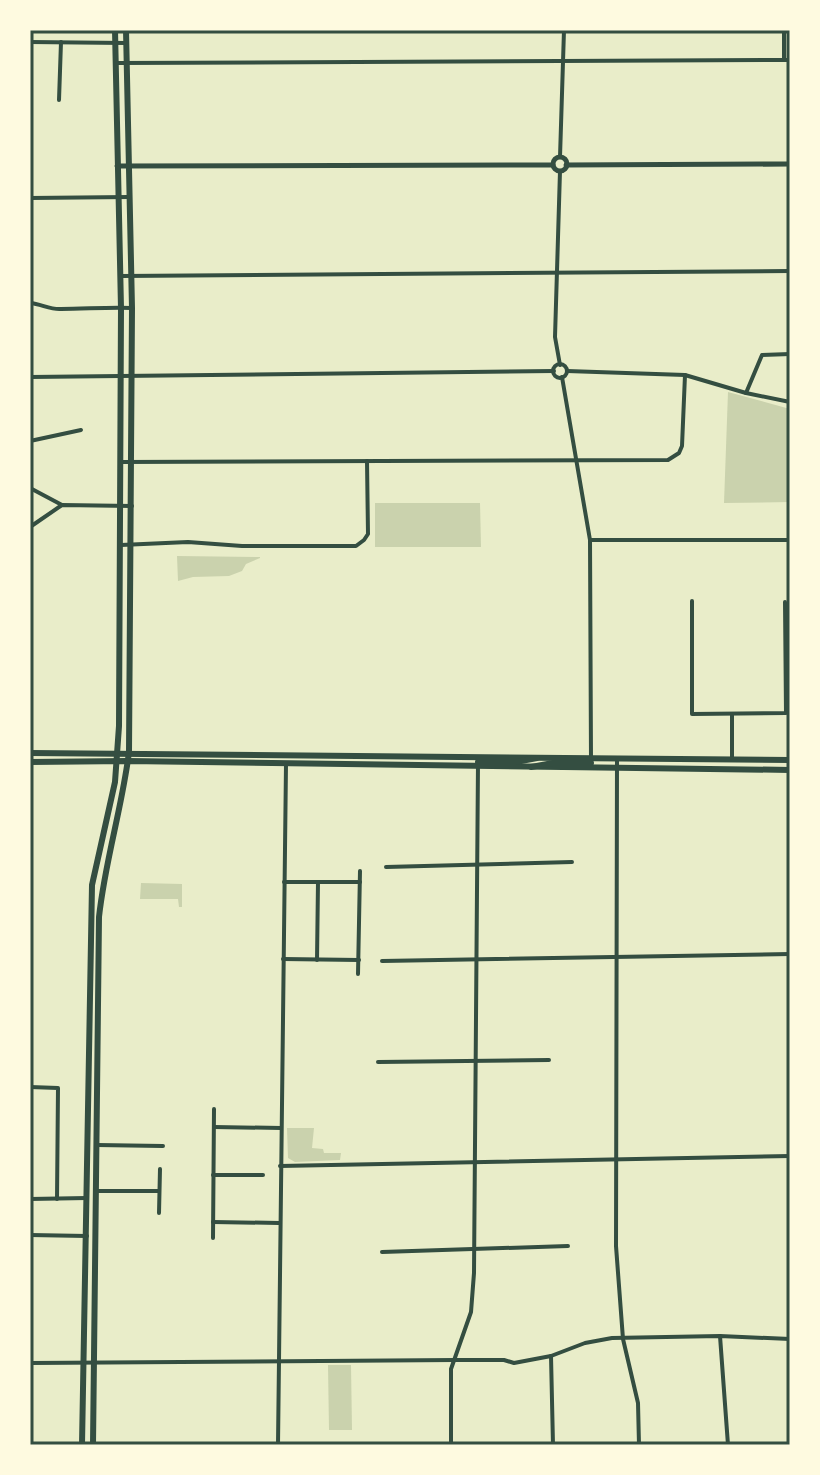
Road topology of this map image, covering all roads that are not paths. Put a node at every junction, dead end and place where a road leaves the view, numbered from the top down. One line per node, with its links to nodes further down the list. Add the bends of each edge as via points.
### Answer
1 (115, 30): 7 (main road)
2 (126, 30): 8 (main road)
3 (564, 30): 11 (street)
4 (784, 30): 9 (street)
5 (30, 42): 6 (street)
6 (61, 42): 7 (street); 13 (street)
7 (116, 43): 8 (street); 12 (main road)
8 (126, 43): 10 (main road)
9 (787, 60): 11 (street)
10 (127, 62): 11 (street); 12 (street); 19 (main road)
11 (563, 62): 14 (street)
12 (116, 63): 18 (main road)
13 (59, 100)
14 (560, 157): 16 (street); 17 (street)
15 (790, 164): 17 (street)
16 (553, 165): 19 (street); 20 (street)
17 (566, 165): 20 (street)
18 (117, 166): 19 (street); 21 (main road)
19 (128, 166): 22 (main road)
20 (560, 171): 25 (street)
21 (118, 197): 22 (street); 23 (street); 27 (main road)
22 (129, 197): 26 (main road)
23 (30, 198)
24 (790, 271): 25 (street)
25 (556, 273): 26 (street); 32 (street)
26 (130, 275): 27 (street); 30 (main road)
27 (121, 276): 29 (main road)
28 (30, 303): 29 (street, via 56,310)
29 (121, 308): 30 (street); 35 (main road)
30 (132, 308): 36 (main road)
31 (790, 354): 40 (street, via 762,355)
32 (560, 365): 33 (street); 34 (street)
33 (554, 371): 36 (street); 39 (street)
34 (567, 371): 37 (street); 39 (street)
35 (121, 374): 36 (street); 38 (street); 46 (main road)
36 (132, 374): 47 (main road)
37 (685, 375): 40 (street); 44 (street, via 682,446 674,458)
38 (30, 377)
39 (562, 377): 44 (street)
40 (746, 393): 41 (street)
41 (790, 402)
42 (81, 430): 43 (street)
43 (30, 441)
44 (576, 460): 45 (street); 53 (street)
45 (367, 461): 47 (street); 55 (street, via 368,534 356,546)
46 (121, 462): 47 (street); 50 (main road)
47 (132, 462): 51 (main road)
48 (30, 488): 49 (street)
49 (62, 505): 50 (street); 52 (street)
50 (121, 506): 51 (street); 56 (main road)
51 (132, 506): 55 (main road)
52 (30, 527)
53 (590, 540): 54 (street); 69 (street)
54 (790, 540)
55 (131, 544): 56 (street); 60 (main road)
56 (120, 545): 62 (main road)
57 (692, 601): 59 (street, via 692,714)
58 (785, 602): 59 (street, via 786,713)
59 (732, 714): 66 (street)
60 (129, 752): 62 (main road); 65 (main road); 68 (main road)
61 (30, 753): 62 (main road)
62 (118, 756): 65 (main road); 67 (main road); 74 (main road)
63 (617, 759): 66 (main road); 69 (main road); 71 (street)
64 (790, 760): 66 (main road)
65 (128, 761): 70 (main road); 75 (main road)
66 (732, 761): 72 (street)
67 (30, 762)
68 (478, 762): 69 (main road, via 531,767); 69 (main road, via 537,758); 70 (main road); 77 (street)
69 (591, 763): 71 (main road)
70 (286, 764): 80 (street)
71 (617, 769): 72 (main road); 86 (street)
72 (732, 770): 73 (main road)
73 (790, 770)
74 (98, 853): 75 (main road); 83 (main road)
75 (108, 856): 84 (main road)
76 (572, 862): 77 (street)
77 (477, 864): 78 (street); 90 (street)
78 (386, 867)
79 (360, 871): 82 (street)
80 (284, 882): 81 (street); 87 (street)
81 (318, 882): 82 (street); 88 (street)
82 (360, 882): 89 (street)
83 (92, 885): 84 (main road); 93 (main road)
84 (102, 886): 94 (main road)
85 (790, 954): 86 (street)
86 (616, 958): 90 (street); 107 (street)
87 (283, 959): 88 (street); 103 (street)
88 (317, 960): 89 (street)
89 (359, 960): 92 (street)
90 (476, 960): 91 (street); 97 (street)
91 (382, 961)
92 (358, 974)
93 (89, 1008): 94 (main road); 101 (main road)
94 (99, 1009): 102 (main road)
95 (549, 1060): 97 (street)
96 (378, 1062): 97 (street)
97 (475, 1062): 108 (street)
98 (30, 1087): 117 (street, via 58,1088)
99 (214, 1109): 100 (street)
100 (214, 1127): 103 (street); 111 (street)
101 (87, 1128): 102 (main road); 115 (main road)
102 (97, 1128): 104 (main road)
103 (281, 1128): 109 (street)
104 (97, 1145): 105 (street); 113 (main road)
105 (163, 1146)
106 (790, 1156): 107 (street)
107 (616, 1159): 108 (street); 130 (street)
108 (475, 1162): 109 (street); 125 (street)
109 (280, 1166): 120 (street)
110 (160, 1169): 114 (street)
111 (213, 1175): 112 (street); 119 (street)
112 (263, 1175)
113 (97, 1191): 114 (street); 127 (main road)
114 (159, 1191): 118 (street)
115 (87, 1198): 117 (street); 122 (main road)
116 (30, 1199): 117 (street)
117 (57, 1199)
118 (159, 1213)
119 (213, 1222): 120 (street); 123 (street)
120 (280, 1223): 134 (street)
121 (30, 1235): 122 (street)
122 (87, 1236): 126 (main road)
123 (213, 1238)
124 (568, 1246): 125 (street)
125 (474, 1249): 128 (street); 133 (street, via 471,1312)
126 (86, 1250): 127 (main road); 135 (main road)
127 (96, 1250): 136 (main road)
128 (382, 1252)
129 (720, 1336): 130 (street); 131 (street); 144 (street)
130 (623, 1339): 132 (street, via 585,1343); 143 (street, via 638,1403)
131 (790, 1339)
132 (551, 1356): 133 (street, via 514,1363); 142 (street)
133 (455, 1360): 134 (street); 141 (street)
134 (279, 1361): 136 (street); 140 (street)
135 (85, 1362): 136 (street); 137 (street); 138 (main road)
136 (95, 1362): 139 (main road)
137 (30, 1363)
138 (82, 1445)
139 (93, 1445)
140 (278, 1445)
141 (451, 1445)
142 (553, 1445)
143 (639, 1445)
144 (728, 1445)

